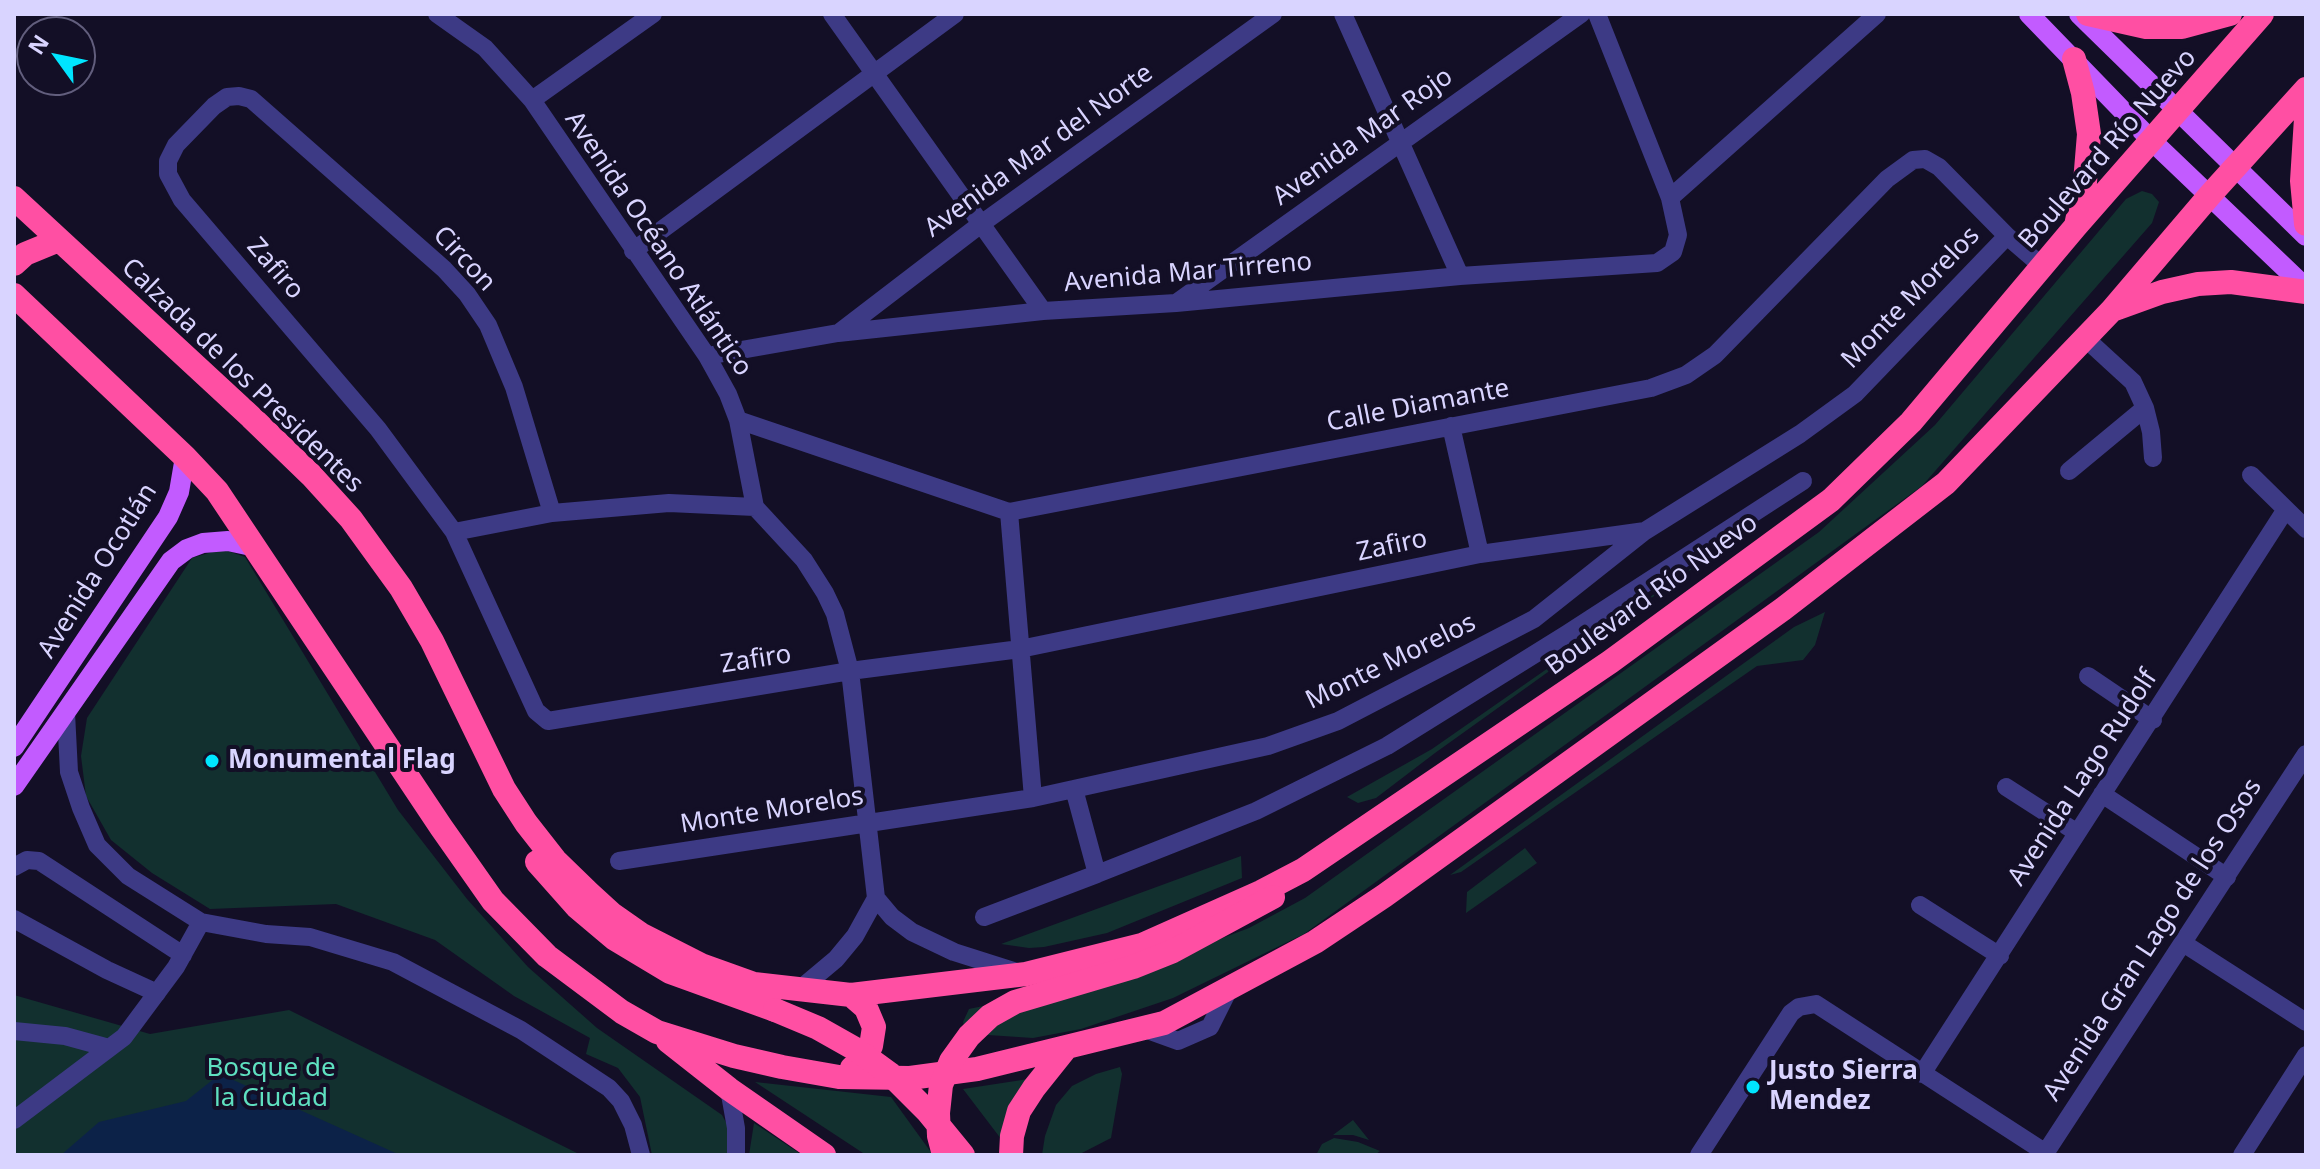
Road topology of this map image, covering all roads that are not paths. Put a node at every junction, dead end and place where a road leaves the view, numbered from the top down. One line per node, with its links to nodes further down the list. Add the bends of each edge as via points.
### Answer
1 (437, 14): 18 (street, Avenida Océano Atlántico, via 485,48)
2 (653, 14): 18 (street)
3 (832, 14): 16 (street)
4 (955, 14): 16 (street)
5 (1273, 14): 28 (street, Avenida Mar del Norte)
6 (1343, 14): 22 (street)
7 (1581, 14): 22 (street, Avenida Mar Rojo)
8 (1597, 14): 26 (street)
9 (1877, 14): 26 (street)
10 (2029, 14): 15 (main road)
11 (2079, 14): 19 (main road)
12 (2088, 14): 14 (highway, via 2146,27 2182,27)
13 (2262, 14): 19 (highway, Boulevard Río Nuevo)
14 (2220, 16)
15 (2074, 59): 21 (main road); 30 (highway, via 2089,134)
16 (873, 72): 28 (street); 34 (street)
17 (2306, 89): 24 (highway)
18 (532, 100): 34 (street, Avenida Océano Atlántico)
19 (2177, 111): 21 (highway, Boulevard Río Nuevo); 24 (main road)
20 (2306, 118): 29 (highway)
21 (2152, 141): 25 (main road); 30 (highway, Boulevard Río Nuevo)
22 (1401, 142): 37 (street); 40 (street, Avenida Mar Rojo)
23 (168, 161): 57 (street, Circon, via 176,145 214,106 227,97 251,99 444,269 488,325 514,387); 60 (street, Zafiro, via 168,174 182,200 378,429)
24 (2236, 168): 25 (highway); 32 (main road)
25 (2210, 195): 38 (main road); 41 (highway)
26 (1670, 198): 37 (street, Avenida Mar Tirreno, via 1678,235 1673,252 1657,263)
27 (18, 211): 33 (highway, Calzada de los Presidentes)
28 (981, 224): 42 (street); 43 (street, Avenida Mar del Norte)
29 (2306, 224)
30 (2076, 226): 36 (highway, Boulevard Río Nuevo)
31 (2007, 236): 36 (street, Monte Morelos); 48 (street, Calle Diamante, via 1939,167 1925,159 1913,160 1887,179 1715,355 1686,375 1651,388); 59 (street, Monte Morelos, via 1855,394)
32 (2306, 236)
33 (59, 240): 35 (highway); 72 (highway, Calzada de los Presidentes, via 251,417 351,519 432,641)
34 (633, 251): 45 (street, Avenida Océano Atlántico)
35 (14, 264)
36 (2043, 267): 80 (highway, Boulevard Río Nuevo, via 1911,422 1831,500 1610,662)
37 (1460, 276): 40 (street, Avenida Mar Tirreno)
38 (2306, 290): 41 (highway, via 2198,284)
39 (14, 295): 49 (highway)
40 (1176, 303): 42 (street, Avenida Mar Tirreno)
41 (2112, 310): 44 (highway)
42 (1043, 311): 43 (street, Avenida Mar Tirreno)
43 (838, 333): 45 (street, Avenida Mar Tirreno)
44 (2085, 338): 46 (street, via 2133,382); 99 (highway, via 1946,483 1783,609 1384,896 1315,942 1164,1023)
45 (707, 356): 47 (street, Avenida Océano Atlántico)
46 (2145, 408): 50 (street); 51 (street)
47 (738, 420): 54 (street, Avenida Océano Atlántico); 56 (street, Calle Diamante)
48 (1451, 426): 56 (street, Calle Diamante); 62 (street)
49 (185, 457): 61 (highway, via 217,491); 68 (main road, Avenida Ocotlán, via 168,517)
50 (2153, 458)
51 (2069, 471)
52 (2251, 475): 55 (street)
53 (1803, 481): 81 (street, via 1387,746 1256,811)
54 (755, 507): 57 (street, via 669,503); 64 (street, via 804,560 825,593)
55 (2286, 509): 58 (street); 67 (street, Avenida Lago Rudolf)
56 (1009, 512): 63 (street)
57 (552, 513): 60 (street)
58 (2306, 529)
59 (1645, 531): 62 (street, Zafiro); 73 (street, Monte Morelos, via 1534,619 1338,721 1268,746)
60 (454, 532): 64 (street, Zafiro, via 536,711 548,721)
61 (256, 547): 66 (main road, Avenida Ocotlán, via 203,543 171,561); 97 (highway, via 493,901 547,956)
62 (1480, 554): 63 (street, Zafiro)
63 (1020, 649): 64 (street, Zafiro); 75 (street)
64 (850, 671): 76 (street)
65 (2088, 676): 67 (street)
66 (66, 713): 70 (main road, Avenida Ocotlán); 87 (street, via 69,772 97,845 128,876)
67 (2153, 720): 74 (street, Avenida Lago Rudolf)
68 (14, 747)
69 (2306, 754): 82 (street, Avenida Gran Lago de los Osos)
70 (14, 786)
71 (2006, 787): 77 (street)
72 (504, 789): 92 (highway, Calzada de los Presidentes, via 555,860 642,935 754,984); 110 (highway, bridge, via 506,814 529,852 577,907 615,939 670,972 775,1010 844,1043 890,1074)
73 (1074, 789): 75 (street, Monte Morelos); 81 (street)
74 (2102, 794): 77 (street, Avenida Lago Rudolf); 82 (street)
75 (1033, 798): 76 (street, Monte Morelos)
76 (868, 822): 78 (street, Monte Morelos); 83 (street)
77 (2076, 832): 90 (street, Avenida Lago Rudolf)
78 (619, 861)
79 (14, 867): 89 (street, via 39,861)
80 (1303, 870): 91 (highway, Boulevard Río Nuevo, via 1142,945); 109 (highway, bridge, via 1273,897 1173,951 1015,1002 990,1016 951,1061 941,1085 938,1124)
81 (1097, 874): 85 (street)
82 (2227, 877): 88 (street, Avenida Gran Lago de los Osos)
83 (876, 898): 91 (street, via 912,932 954,952); 92 (street, via 836,959)
84 (1920, 905): 90 (street)
85 (984, 917)
86 (14, 919): 93 (street)
87 (201, 922): 89 (street); 106 (street, via 337,943 393,962 441,987 521,1030 609,1088 627,1113)
88 (2183, 943): 95 (street); 105 (street, Avenida Gran Lago de los Osos)
89 (183, 955): 93 (street)
90 (2000, 956): 101 (street, Avenida Lago Rudolf)
91 (1026, 974): 94 (highway, Boulevard Río Nuevo)
92 (799, 990): 94 (highway, Calzada de los Presidentes)
93 (157, 993): 98 (street, via 124,1037)
94 (851, 995): 102 (highway, via 866,1008 874,1027 861,1061)
95 (2306, 1022)
96 (14, 1031): 98 (street, via 65,1036)
97 (657, 1032): 102 (highway, via 734,1056); 103 (highway)
98 (109, 1048): 104 (street)
99 (1066, 1048): 102 (highway, via 910,1078); 111 (highway, via 1019,1111)
100 (2306, 1055): 113 (street)
101 (1922, 1074): 105 (street); 112 (street, via 1824,1008 1807,1004 1791,1013)
102 (839, 1077)
103 (729, 1089): 107 (street); 108 (highway)
104 (14, 1120)
105 (2045, 1154)
106 (641, 1155)
107 (736, 1155)
108 (824, 1155)
109 (944, 1155)
110 (963, 1155)
111 (1011, 1155)
112 (1699, 1155)
113 (2242, 1155)

